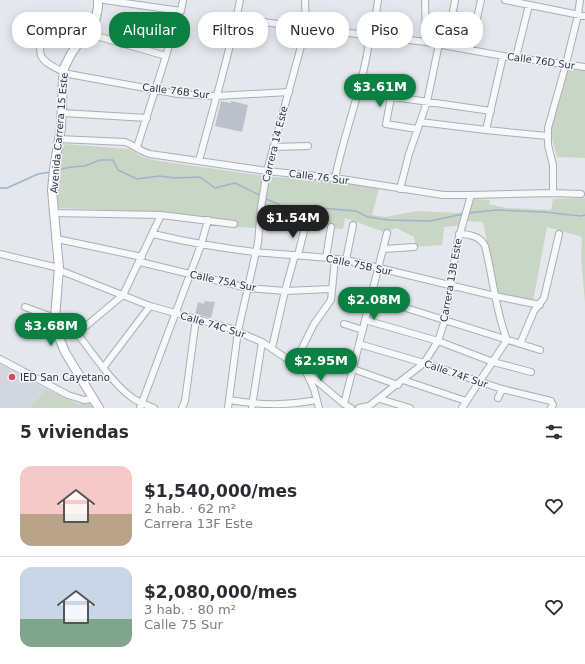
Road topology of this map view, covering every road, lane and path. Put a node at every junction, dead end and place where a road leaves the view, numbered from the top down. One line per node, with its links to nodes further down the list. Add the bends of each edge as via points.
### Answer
1 (98, 0): 14 (main road, Avenida Carrera 15 Este)
2 (104, 0): 13 (street)
3 (183, 0): 13 (street, via 181,11)
4 (240, 0): 15 (street)
5 (305, 0): 16 (street, Carrera 14 Este)
6 (378, 0): 17 (street)
7 (425, 0): 18 (street)
8 (455, 0): 19 (street)
9 (481, 0): 30 (street)
10 (505, 0): 12 (street)
11 (580, 0): 20 (street)
12 (529, 5): 20 (street); 33 (street)
13 (174, 10): 31 (street)
14 (97, 12)
15 (237, 12)
16 (305, 12)
17 (376, 12)
18 (425, 12)
19 (453, 12)
20 (578, 15): 21 (street); 34 (street)
21 (585, 16)
22 (101, 37): 31 (street)
23 (40, 48): 36 (street, via 44,60)
24 (75, 48): 36 (main road, Avenida Carrera 15 Este)
25 (230, 48): 40 (street)
26 (301, 48): 38 (street, Carrera 14 Este)
27 (369, 48): 39 (street)
28 (438, 48): 42 (street)
29 (461, 48): 30 (street, Calle 76D Sur)
30 (470, 50): 32 (street, Calle 76D Sur)
31 (166, 56): 37 (street)
32 (503, 56): 33 (street, Calle 76D Sur); 43 (street)
33 (516, 57): 34 (street, Calle 76D Sur)
34 (566, 64): 35 (street, Calle 76D Sur); 49 (street)
35 (585, 67)
36 (63, 73): 37 (street, Calle 76B Sur); 44 (main road, Avenida Carrera 15 Este)
37 (156, 90): 40 (street, Calle 76B Sur); 45 (street)
38 (289, 92): 40 (street, Calle 76B Sur); 53 (street, Carrera 14 Este)
39 (358, 92): 41 (street); 56 (street)
40 (216, 96): 54 (street)
41 (391, 97): 42 (street); 47 (street, via 386,124)
42 (427, 102): 43 (street); 46 (street)
43 (491, 111): 48 (street)
44 (62, 113): 45 (street); 50 (main road, Avenida Carrera 15 Este)
45 (147, 118): 52 (street)
46 (420, 122): 47 (street); 48 (street)
47 (418, 129): 57 (street)
48 (486, 130): 49 (street)
49 (547, 136): 58 (street, via 553,165)
50 (59, 139): 52 (street, Calle 76 Sur, via 117,142); 61 (main road, Avenida Carrera 15 Este, via 53,177)
51 (308, 146): 53 (street)
52 (137, 147): 54 (street, Calle 76 Sur, via 145,153)
53 (272, 147): 55 (street, Carrera 14 Este)
54 (199, 161): 55 (street, Calle 76 Sur)
55 (267, 171): 56 (street, Calle 76 Sur); 76 (street, Carrera 14 Este)
56 (335, 178): 57 (street, Calle 76 Sur)
57 (400, 188): 60 (street, Calle 76 Sur, via 443,195)
58 (553, 193): 59 (street, Calle 76 Sur); 60 (street, Calle 76 Sur)
59 (581, 194)
60 (471, 196): 70 (street, Carrera 13B Este)
61 (54, 213): 62 (street); 72 (main road, Avenida Carrera 15 Este)
62 (161, 215): 63 (street); 69 (street)
63 (208, 220): 64 (street); 73 (street)
64 (234, 224)
65 (353, 225): 82 (street)
66 (305, 227): 78 (street)
67 (331, 227): 79 (street)
68 (387, 233): 75 (street)
69 (153, 234): 73 (street, Calle 75B Sur); 80 (street)
70 (459, 234): 86 (street, Carrera 13B Este); 91 (street, via 477,237 482,241 487,253)
71 (559, 234): 93 (street, via 544,298)
72 (57, 239): 80 (street, Calle 75A Sur); 84 (main road, Avenida Carrera 15 Este)
73 (201, 245): 76 (street, Calle 75B Sur); 85 (street)
74 (414, 247): 75 (street)
75 (383, 249): 83 (street)
76 (256, 252): 78 (street, Calle 75B Sur); 87 (street, Carrera 14 Este)
77 (0, 254): 84 (street, Calle 74C Sur)
78 (297, 255): 79 (street, Calle 75B Sur); 89 (street)
79 (326, 258): 81 (street, Calle 75B Sur)
80 (141, 259): 85 (street, Calle 75A Sur); 90 (street)
81 (335, 259): 82 (street, Calle 75B Sur); 88 (street)
82 (346, 260): 83 (street, Calle 75B Sur)
83 (378, 268): 86 (street, Calle 75B Sur); 92 (street)
84 (58, 269): 90 (street, Calle 74C Sur); 97 (main road, Avenida Carrera 15 Este)
85 (190, 274): 87 (street, Calle 75A Sur); 96 (street)
86 (451, 286): 91 (street, Calle 75B Sur); 100 (street, Carrera 13B Este)
87 (248, 288): 89 (street, Calle 75A Sur); 103 (street, Carrera 14 Este)
88 (331, 289): 89 (street, Calle 75A Sur); 116 (street, via 331,300 314,324)
89 (285, 291): 111 (street)
90 (123, 295): 94 (street, Calle 74C Sur); 104 (street, via 91,323)
91 (495, 296): 93 (street, Calle 75B Sur); 106 (street)
92 (371, 298): 99 (street); 100 (street)
93 (540, 305): 110 (street, via 534,311)
94 (150, 306): 96 (street, Calle 74C Sur); 117 (street)
95 (25, 307): 97 (street)
96 (174, 313): 98 (street, Calle 74C Sur); 132 (street)
97 (55, 318): 105 (main road, Avenida Carrera 15 Este)
98 (196, 319): 103 (street, Calle 74C Sur); 136 (street)
99 (365, 320): 102 (street); 107 (street)
100 (445, 320): 106 (street); 107 (street, Carrera 13B Este)
101 (344, 324): 102 (street)
102 (363, 330): 109 (street)
103 (238, 331): 108 (street, Calle 74C Sur); 127 (street, Carrera 14 Este)
104 (76, 332): 105 (street); 117 (street)
105 (58, 337): 126 (main road, Avenida Carrera 15 Este)
106 (507, 340): 110 (street); 114 (street)
107 (438, 341): 114 (street); 115 (street, Carrera 13B Este)
108 (262, 342): 111 (street, Calle 74C Sur); 133 (street)
109 (359, 344): 115 (street, Calle 74F Sur); 118 (street)
110 (520, 344): 112 (street)
111 (272, 348): 116 (street, Calle 74C Sur)
112 (540, 350)
113 (0, 359): 126 (street, via 68,395 84,400)
114 (493, 362): 120 (street); 121 (street)
115 (424, 363): 121 (street, Calle 74F Sur); 122 (street, Carrera 13B Este)
116 (294, 364): 119 (street, Calle 74C Sur)
117 (103, 368): 132 (street)
118 (353, 369): 122 (street); 130 (street)
119 (306, 371): 128 (street); 130 (street, Calle 74C Sur)
120 (531, 372)
121 (480, 380): 123 (street, Calle 74F Sur); 129 (street)
122 (400, 383): 124 (street, Carrera 13B Este); 129 (street)
123 (502, 389): 125 (street); 131 (street, Calle 74F Sur, via 551,400)
124 (380, 398): 140 (street, Carrera 13B Este, via 369,406); 141 (street)
125 (498, 398)
126 (93, 399): 134 (main road, Avenida Carrera 15 Este)
127 (229, 400): 133 (street); 137 (street, Carrera 14 Este)
128 (317, 400): 133 (street, via 280,406); 138 (street)
129 (466, 401): 142 (street)
130 (344, 404): 139 (street, Calle 74C Sur)
131 (552, 405)
132 (141, 406): 135 (street)
133 (252, 406)
134 (99, 408)
135 (154, 408)
136 (182, 408)
137 (228, 408)
138 (319, 408)
139 (352, 408)
140 (359, 408)
141 (410, 408)
142 (462, 408)

